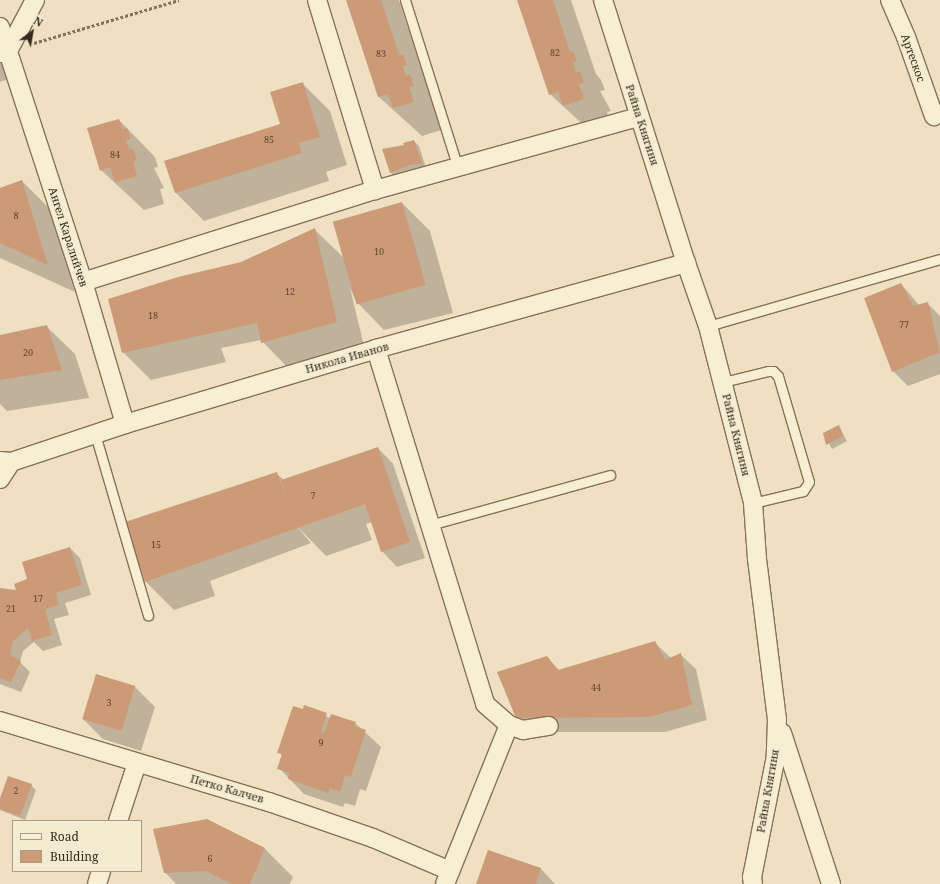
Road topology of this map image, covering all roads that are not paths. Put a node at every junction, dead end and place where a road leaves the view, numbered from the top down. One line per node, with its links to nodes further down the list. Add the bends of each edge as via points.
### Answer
1 (35, 0): 7 (street)
2 (317, 0): 11 (street)
3 (405, 0): 10 (lane)
4 (603, 0): 9 (street, Райна Княгиня)
5 (890, 0): 8 (street, Артескос)
6 (0, 27): 7 (street, Ангел Каралийчев)
7 (4, 52): 14 (street, Ангел Каралийчев)
8 (934, 116)
9 (639, 117): 10 (street); 13 (street, Райна Княгиня)
10 (458, 168): 11 (street)
11 (375, 190): 14 (street)
12 (940, 259): 15 (lane)
13 (686, 263): 15 (street, Райна Княгиня); 16 (street, Никола Иванов)
14 (83, 282): 18 (street, Ангел Каралийчев)
15 (708, 326): 17 (street, Райна Княгиня)
16 (376, 349): 18 (street, Никола Иванов); 24 (street)
17 (723, 382): 23 (street, Райна Княгиня); 23 (lane, via 768,371 773,371 778,376 809,482 803,491)
18 (125, 424): 19 (street, Никола Иванов)
19 (95, 434): 20 (street, Никола Иванов); 25 (lane)
20 (5, 461): 22 (street)
21 (610, 475): 24 (lane)
22 (0, 479)
23 (753, 504): 26 (street, Райна Княгиня)
24 (430, 526): 28 (street, via 485,704)
25 (148, 615)
26 (777, 719): 34 (street); 36 (street, Райна Княгиня, via 776,756 752,877)
27 (0, 721): 30 (street, Петко Калчев)
28 (509, 725): 29 (street, via 523,730); 33 (street)
29 (549, 726)
30 (137, 763): 31 (street); 33 (street, Петко Калчев, via 269,802 373,838)
31 (118, 820)
32 (101, 872): 35 (street)
33 (447, 877)
34 (828, 881)
35 (97, 884)
36 (753, 884)

